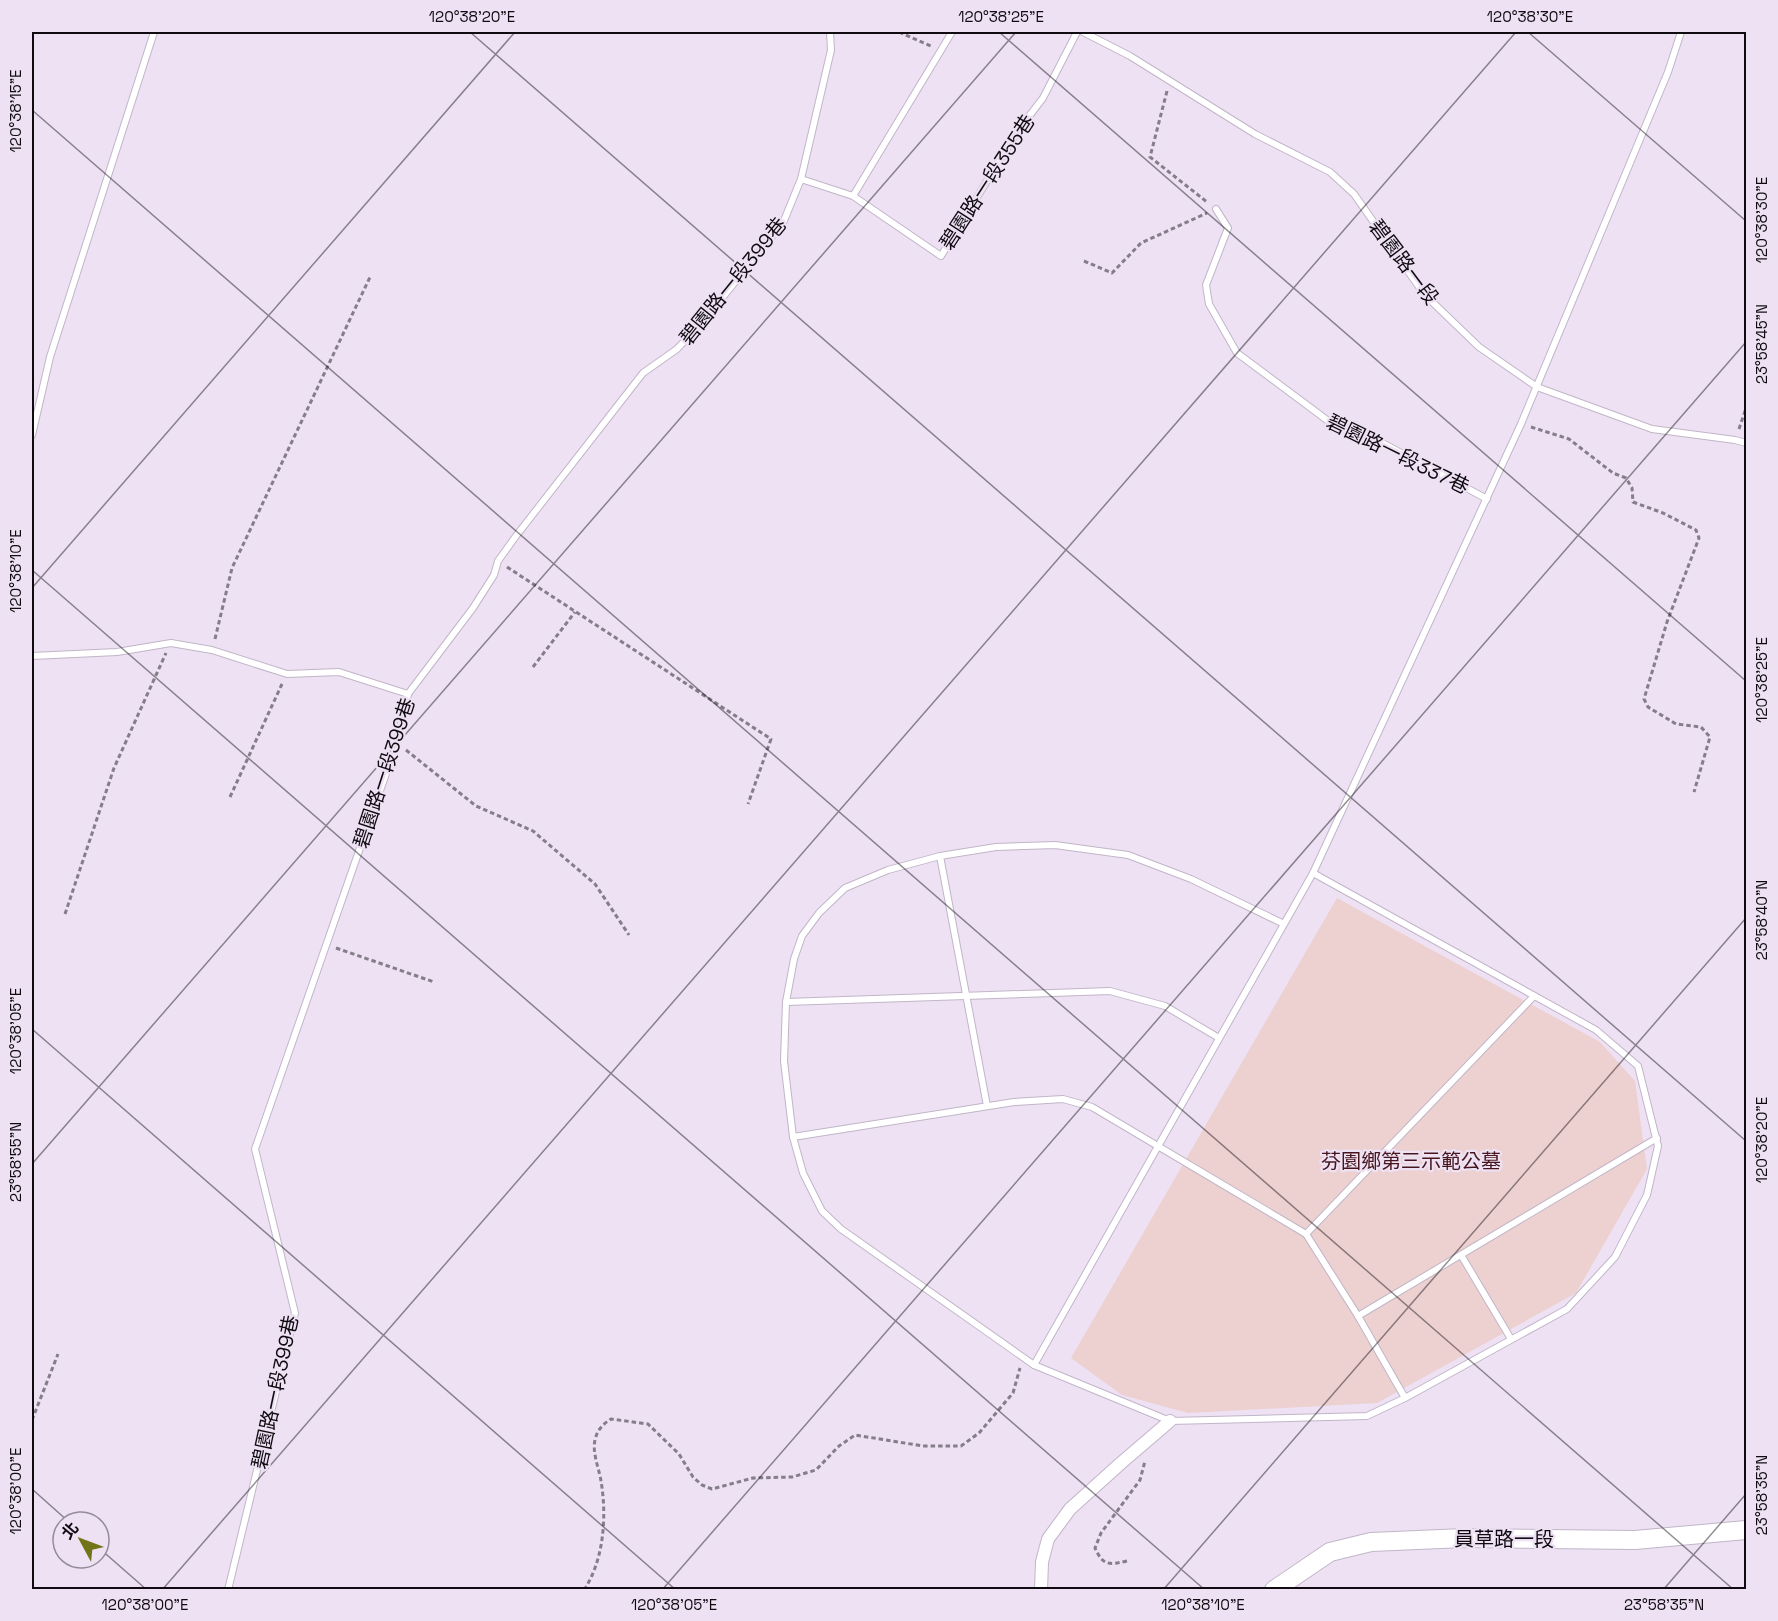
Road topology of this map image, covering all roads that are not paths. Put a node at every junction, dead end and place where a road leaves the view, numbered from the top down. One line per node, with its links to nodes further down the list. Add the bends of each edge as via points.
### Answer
1 (154, 32): 11 (lane, via 50,357)
2 (830, 32): 7 (lane, 碧園路一段399巷, via 831,50)
3 (952, 32): 8 (lane)
4 (1077, 32): 8 (lane, 碧園路一段355巷, via 1043,98 1017,132 940,256)
5 (1083, 32): 10 (lane, 碧園路一段, via 1130,56 1255,134 1330,172 1354,194 1424,294 1479,347)
6 (1681, 32): 10 (lane)
7 (801, 179): 8 (lane, 碧園路一段355巷); 15 (lane, 碧園路一段399巷, via 783,223 684,342 643,373 498,561 473,608)
8 (853, 196)
9 (1216, 209): 13 (lane, 碧園路一段337巷, via 1228,228 1206,285 1207,294 1237,353 1339,429 1358,430)
10 (1537, 387): 12 (lane, 碧園路一段, via 1652,429); 13 (lane)
11 (32, 435)
12 (1746, 443)
13 (1487, 499): 17 (lane)
14 (32, 656): 15 (lane, via 117,652 171,644 212,650 287,674 339,672)
15 (408, 694): 35 (lane, 碧園路一段399巷, via 397,742 255,1149 295,1313)
16 (940, 856): 18 (lane, via 996,847 1055,845 1128,855 1191,879); 19 (lane); 21 (lane, via 888,870 845,888 802,936)
17 (1313, 873): 18 (lane); 20 (lane)
18 (1284, 924): 22 (lane)
19 (966, 996): 21 (lane); 22 (lane, via 1110,991 1165,1006); 23 (lane)
20 (1534, 996): 25 (lane, via 1596,1030 1638,1066); 27 (lane)
21 (786, 1002): 24 (lane, via 784,1061)
22 (1219, 1038): 26 (lane)
23 (987, 1106): 24 (lane); 26 (lane, via 1078,1101)
24 (793, 1137): 31 (lane, via 803,1173 822,1211)
25 (1657, 1138): 28 (lane); 30 (lane, via 1647,1195 1616,1257 1567,1309)
26 (1158, 1144): 27 (lane); 31 (lane)
27 (1306, 1234): 29 (lane)
28 (1461, 1254): 29 (lane); 30 (lane)
29 (1358, 1316): 32 (lane)
30 (1511, 1339): 32 (lane)
31 (1034, 1365): 33 (lane)
32 (1405, 1398): 33 (lane, via 1367,1416)
33 (1170, 1421): 36 (street, via 1070,1509 1048,1539)
34 (1746, 1530): 37 (main road, 員草路一段, via 1635,1540 1464,1538 1371,1542 1330,1552)
35 (228, 1590)
36 (1041, 1590)
37 (1274, 1590)

